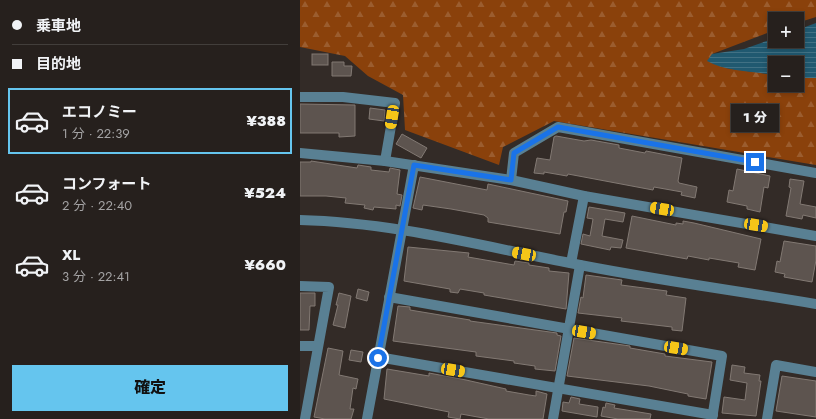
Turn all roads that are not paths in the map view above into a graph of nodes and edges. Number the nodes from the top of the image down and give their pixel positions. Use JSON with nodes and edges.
{"nodes":[{"id":1,"x":300,"y":97,"type":"edge"},
{"id":2,"x":300,"y":153,"type":"edge"},
{"id":3,"x":385,"y":161,"type":"junction"},
{"id":4,"x":414,"y":165,"type":"junction"},
{"id":5,"x":816,"y":173,"type":"edge"},
{"id":6,"x":511,"y":180,"type":"junction"},
{"id":7,"x":584,"y":196,"type":"junction"},
{"id":8,"x":300,"y":220,"type":"edge"},
{"id":9,"x":401,"y":230,"type":"junction"},
{"id":10,"x":816,"y":236,"type":"edge"},
{"id":11,"x":575,"y":264,"type":"junction"},
{"id":12,"x":300,"y":286,"type":"edge"},
{"id":13,"x":389,"y":297,"type":"junction"},
{"id":14,"x":816,"y":304,"type":"edge"},
{"id":15,"x":568,"y":329,"type":"junction"},
{"id":16,"x":300,"y":346,"type":"edge"},
{"id":17,"x":317,"y":346,"type":"junction"},
{"id":18,"x":378,"y":358,"type":"junction"},
{"id":19,"x":816,"y":372,"type":"edge"},
{"id":20,"x":558,"y":388,"type":"junction"},
{"id":21,"x":304,"y":405,"type":"edge"},
{"id":22,"x":712,"y":417,"type":"edge"},
{"id":23,"x":305,"y":419,"type":"edge"},
{"id":24,"x":369,"y":419,"type":"edge"},
{"id":25,"x":553,"y":419,"type":"edge"},
{"id":26,"x":767,"y":419,"type":"edge"}],
"edges":[{"from":1,"to":3,"type":"street"},
{"from":2,"to":3,"type":"street"},
{"from":3,"to":4,"type":"street"},
{"from":4,"to":6,"type":"street"},
{"from":4,"to":9,"type":"street"},
{"from":5,"to":6,"type":"street"},
{"from":6,"to":7,"type":"street"},
{"from":7,"to":10,"type":"street"},
{"from":7,"to":11,"type":"street"},
{"from":8,"to":9,"type":"street"},
{"from":9,"to":11,"type":"street"},
{"from":9,"to":13,"type":"street"},
{"from":11,"to":14,"type":"street"},
{"from":11,"to":15,"type":"street"},
{"from":12,"to":17,"type":"street"},
{"from":13,"to":15,"type":"street"},
{"from":13,"to":18,"type":"street"},
{"from":15,"to":20,"type":"street"},
{"from":15,"to":22,"type":"street"},
{"from":16,"to":17,"type":"street"},
{"from":17,"to":21,"type":"street"},
{"from":18,"to":20,"type":"street"},
{"from":18,"to":24,"type":"street"},
{"from":19,"to":26,"type":"street"},
{"from":20,"to":22,"type":"street"},
{"from":20,"to":25,"type":"street"},
{"from":21,"to":23,"type":"street"}]}
